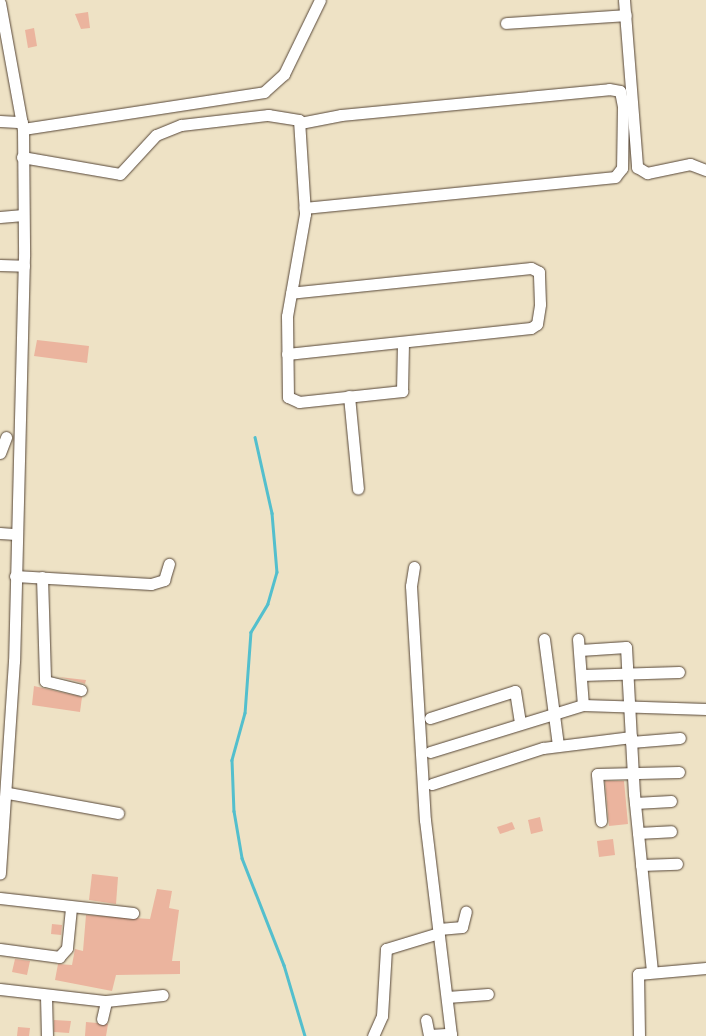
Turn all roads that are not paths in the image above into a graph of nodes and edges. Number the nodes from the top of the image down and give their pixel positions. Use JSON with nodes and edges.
{"nodes":[{"id":1,"x":320,"y":0,"type":"edge"},
{"id":2,"x":624,"y":0,"type":"edge"},
{"id":3,"x":0,"y":3,"type":"edge"},
{"id":4,"x":626,"y":15,"type":"junction"},
{"id":5,"x":506,"y":23,"type":"dead end"},
{"id":6,"x":0,"y":121,"type":"edge"},
{"id":7,"x":300,"y":123,"type":"junction"},
{"id":8,"x":22,"y":125,"type":"junction"},
{"id":9,"x":22,"y":157,"type":"junction"},
{"id":10,"x":706,"y":170,"type":"edge"},
{"id":11,"x":305,"y":208,"type":"junction"},
{"id":12,"x":23,"y":215,"type":"junction"},
{"id":13,"x":0,"y":217,"type":"edge"},
{"id":14,"x":0,"y":265,"type":"edge"},
{"id":15,"x":24,"y":266,"type":"junction"},
{"id":16,"x":291,"y":293,"type":"junction"},
{"id":17,"x":403,"y":342,"type":"junction"},
{"id":18,"x":287,"y":354,"type":"junction"},
{"id":19,"x":349,"y":396,"type":"junction"},
{"id":20,"x":3,"y":437,"type":"edge"},
{"id":21,"x":18,"y":437,"type":"junction"},
{"id":22,"x":0,"y":453,"type":"edge"},
{"id":23,"x":358,"y":489,"type":"dead end"},
{"id":24,"x":0,"y":533,"type":"edge"},
{"id":25,"x":16,"y":534,"type":"junction"},
{"id":26,"x":169,"y":564,"type":"dead end"},
{"id":27,"x":414,"y":567,"type":"dead end"},
{"id":28,"x":15,"y":576,"type":"junction"},
{"id":29,"x":42,"y":577,"type":"junction"},
{"id":30,"x":544,"y":639,"type":"dead end"},
{"id":31,"x":627,"y":672,"type":"junction"},
{"id":32,"x":679,"y":672,"type":"dead end"},
{"id":33,"x":582,"y":675,"type":"junction"},
{"id":34,"x":80,"y":690,"type":"dead end"},
{"id":35,"x":583,"y":705,"type":"junction"},
{"id":36,"x":629,"y":707,"type":"junction"},
{"id":37,"x":706,"y":709,"type":"edge"},
{"id":38,"x":553,"y":711,"type":"junction"},
{"id":39,"x":430,"y":718,"type":"dead end"},
{"id":40,"x":520,"y":722,"type":"junction"},
{"id":41,"x":680,"y":738,"type":"dead end"},
{"id":42,"x":631,"y":739,"type":"junction"},
{"id":43,"x":558,"y":745,"type":"junction"},
{"id":44,"x":430,"y":752,"type":"dead end"},
{"id":45,"x":679,"y":772,"type":"dead end"},
{"id":46,"x":633,"y":773,"type":"junction"},
{"id":47,"x":432,"y":784,"type":"dead end"},
{"id":48,"x":8,"y":793,"type":"junction"},
{"id":49,"x":671,"y":801,"type":"dead end"},
{"id":50,"x":635,"y":802,"type":"junction"},
{"id":51,"x":118,"y":813,"type":"dead end"},
{"id":52,"x":601,"y":821,"type":"dead end"},
{"id":53,"x":671,"y":831,"type":"dead end"},
{"id":54,"x":638,"y":833,"type":"junction"},
{"id":55,"x":677,"y":864,"type":"dead end"},
{"id":56,"x":641,"y":865,"type":"junction"},
{"id":57,"x":0,"y":874,"type":"edge"},
{"id":58,"x":0,"y":898,"type":"edge"},
{"id":59,"x":71,"y":908,"type":"junction"},
{"id":60,"x":466,"y":910,"type":"dead end"},
{"id":61,"x":133,"y":912,"type":"dead end"},
{"id":62,"x":439,"y":931,"type":"junction"},
{"id":63,"x":0,"y":949,"type":"edge"},
{"id":64,"x":706,"y":968,"type":"edge"},
{"id":65,"x":652,"y":970,"type":"junction"},
{"id":66,"x":0,"y":989,"type":"edge"},
{"id":67,"x":488,"y":994,"type":"dead end"},
{"id":68,"x":163,"y":995,"type":"dead end"},
{"id":69,"x":46,"y":996,"type":"junction"},
{"id":70,"x":448,"y":997,"type":"junction"},
{"id":71,"x":106,"y":1001,"type":"junction"},
{"id":72,"x":102,"y":1020,"type":"dead end"},
{"id":73,"x":426,"y":1020,"type":"dead end"},
{"id":74,"x":451,"y":1035,"type":"edge"},
{"id":75,"x":47,"y":1036,"type":"edge"},
{"id":76,"x":373,"y":1036,"type":"edge"},
{"id":77,"x":639,"y":1036,"type":"edge"}],
"edges":[{"from":1,"to":8,"type":"street"},
{"from":2,"to":4,"type":"street"},
{"from":3,"to":8,"type":"street"},
{"from":4,"to":5,"type":"street"},
{"from":4,"to":10,"type":"street"},
{"from":6,"to":8,"type":"street"},
{"from":7,"to":9,"type":"street"},
{"from":7,"to":11,"type":"street"},
{"from":7,"to":11,"type":"street"},
{"from":8,"to":9,"type":"street"},
{"from":9,"to":12,"type":"street"},
{"from":11,"to":16,"type":"street"},
{"from":12,"to":13,"type":"street"},
{"from":12,"to":15,"type":"street"},
{"from":14,"to":15,"type":"street"},
{"from":15,"to":21,"type":"street"},
{"from":16,"to":17,"type":"street"},
{"from":16,"to":18,"type":"street"},
{"from":17,"to":18,"type":"street"},
{"from":17,"to":19,"type":"street"},
{"from":18,"to":19,"type":"street"},
{"from":19,"to":23,"type":"street"},
{"from":20,"to":21,"type":"street"},
{"from":20,"to":22,"type":"street"},
{"from":21,"to":25,"type":"street"},
{"from":24,"to":25,"type":"street"},
{"from":25,"to":28,"type":"street"},
{"from":26,"to":29,"type":"street"},
{"from":27,"to":62,"type":"street"},
{"from":28,"to":29,"type":"street"},
{"from":28,"to":48,"type":"street"},
{"from":29,"to":34,"type":"street"},
{"from":30,"to":38,"type":"street"},
{"from":31,"to":32,"type":"street"},
{"from":31,"to":33,"type":"street"},
{"from":31,"to":33,"type":"street"},
{"from":31,"to":36,"type":"street"},
{"from":33,"to":35,"type":"street"},
{"from":35,"to":36,"type":"street"},
{"from":35,"to":38,"type":"street"},
{"from":36,"to":37,"type":"street"},
{"from":36,"to":42,"type":"street"},
{"from":38,"to":40,"type":"street"},
{"from":38,"to":43,"type":"street"},
{"from":39,"to":40,"type":"street"},
{"from":40,"to":44,"type":"street"},
{"from":41,"to":42,"type":"street"},
{"from":42,"to":43,"type":"street"},
{"from":42,"to":46,"type":"street"},
{"from":43,"to":47,"type":"street"},
{"from":45,"to":46,"type":"street"},
{"from":46,"to":50,"type":"street"},
{"from":46,"to":52,"type":"street"},
{"from":48,"to":51,"type":"street"},
{"from":48,"to":57,"type":"street"},
{"from":49,"to":50,"type":"street"},
{"from":50,"to":54,"type":"street"},
{"from":53,"to":54,"type":"street"},
{"from":54,"to":56,"type":"street"},
{"from":55,"to":56,"type":"street"},
{"from":56,"to":65,"type":"street"},
{"from":58,"to":59,"type":"street"},
{"from":59,"to":61,"type":"street"},
{"from":59,"to":63,"type":"street"},
{"from":60,"to":62,"type":"street"},
{"from":62,"to":70,"type":"street"},
{"from":62,"to":76,"type":"street"},
{"from":64,"to":65,"type":"street"},
{"from":65,"to":77,"type":"street"},
{"from":66,"to":69,"type":"street"},
{"from":67,"to":70,"type":"street"},
{"from":68,"to":71,"type":"street"},
{"from":69,"to":71,"type":"street"},
{"from":69,"to":75,"type":"street"},
{"from":70,"to":74,"type":"street"},
{"from":71,"to":72,"type":"street"},
{"from":73,"to":74,"type":"street"}]}
